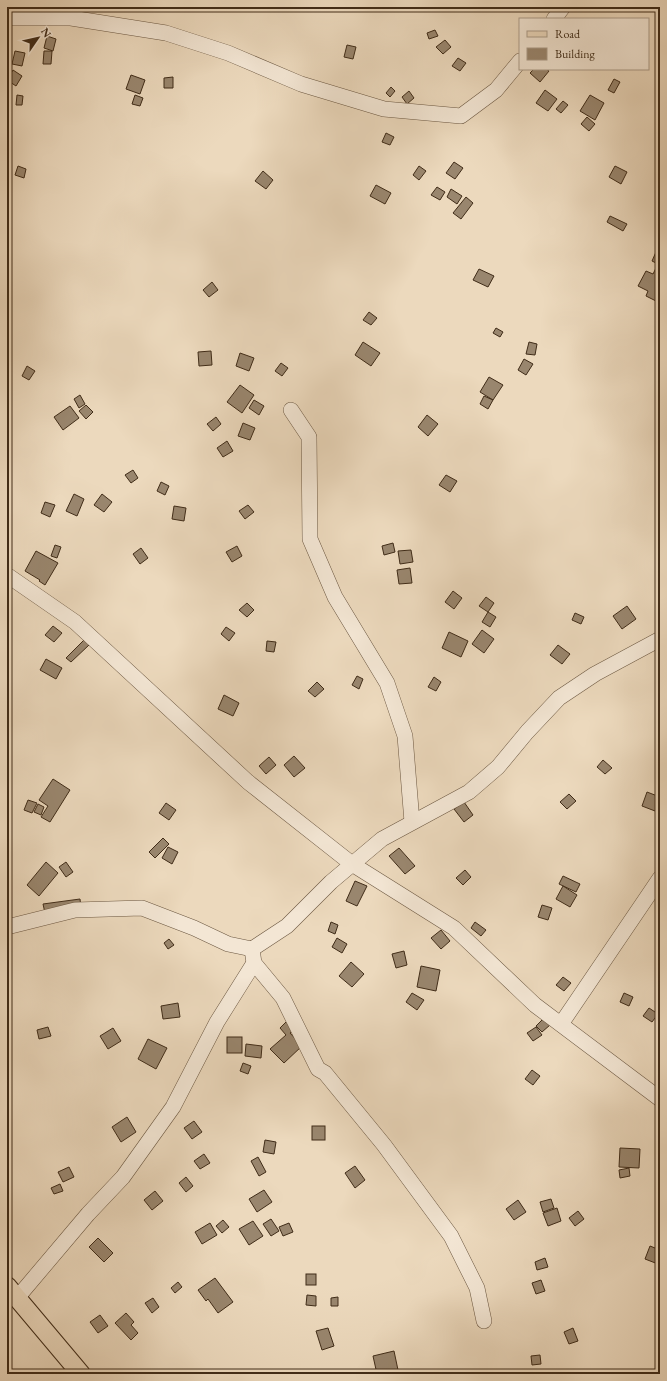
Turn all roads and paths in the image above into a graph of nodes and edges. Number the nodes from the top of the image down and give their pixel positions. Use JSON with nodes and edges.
{"nodes":[{"id":1,"x":563,"y":7,"type":"edge"},
{"id":2,"x":7,"y":18,"type":"edge"},
{"id":3,"x":555,"y":18,"type":"edge"},
{"id":4,"x":519,"y":62,"type":"edge"},
{"id":5,"x":291,"y":410,"type":"dead end"},
{"id":6,"x":7,"y":575,"type":"edge"},
{"id":7,"x":660,"y":639,"type":"edge"},
{"id":8,"x":412,"y":822,"type":"junction"},
{"id":9,"x":352,"y":864,"type":"junction"},
{"id":10,"x":660,"y":878,"type":"edge"},
{"id":11,"x":7,"y":927,"type":"edge"},
{"id":12,"x":253,"y":956,"type":"junction"},
{"id":13,"x":561,"y":1024,"type":"junction"},
{"id":14,"x":660,"y":1099,"type":"edge"},
{"id":15,"x":12,"y":1292,"type":"edge"},
{"id":16,"x":484,"y":1321,"type":"dead end"},
{"id":17,"x":81,"y":1374,"type":"edge"}],
"edges":[{"from":1,"to":3,"type":"street"},
{"from":2,"to":4,"type":"street"},
{"from":5,"to":8,"type":"street"},
{"from":6,"to":9,"type":"street"},
{"from":7,"to":8,"type":"street"},
{"from":8,"to":9,"type":"street"},
{"from":9,"to":12,"type":"street"},
{"from":9,"to":13,"type":"street"},
{"from":10,"to":13,"type":"street"},
{"from":11,"to":12,"type":"street"},
{"from":12,"to":15,"type":"street"},
{"from":12,"to":16,"type":"street"},
{"from":13,"to":14,"type":"street"},
{"from":15,"to":17,"type":"main road"}]}
